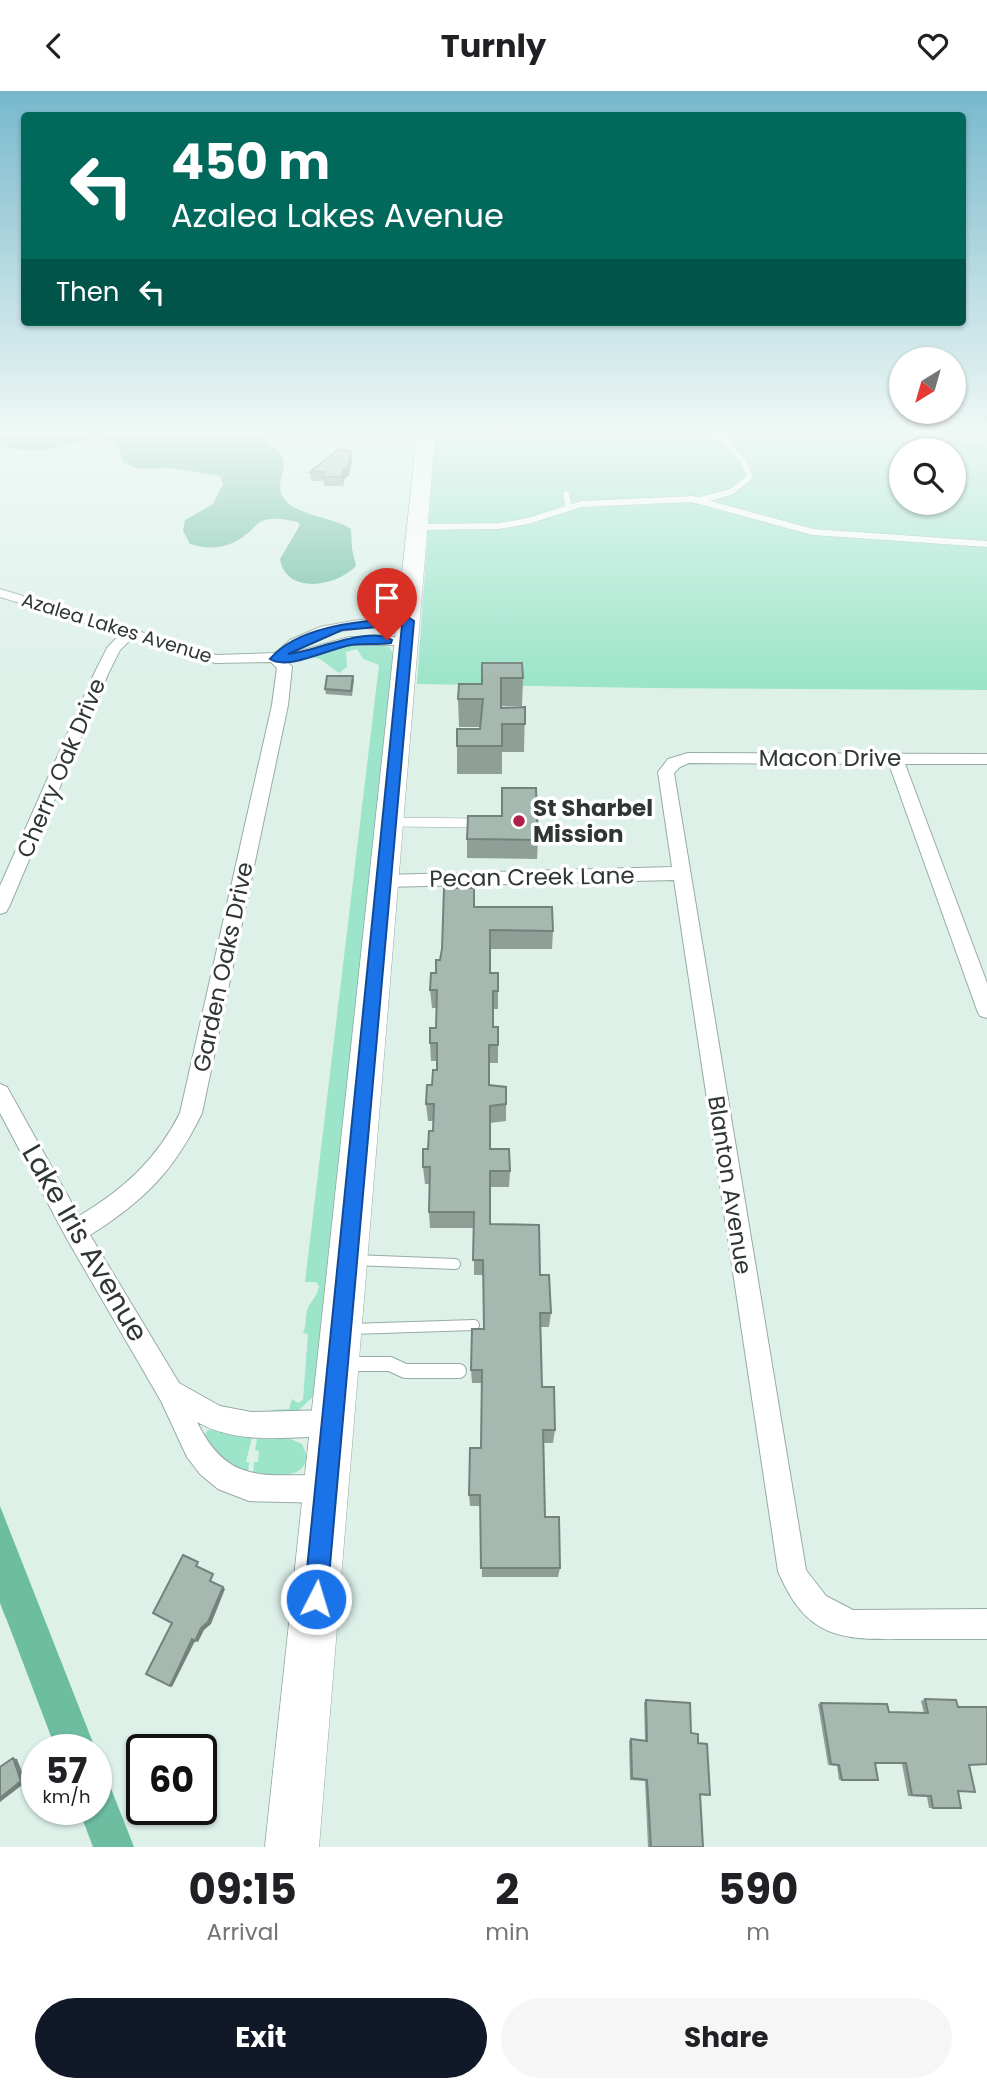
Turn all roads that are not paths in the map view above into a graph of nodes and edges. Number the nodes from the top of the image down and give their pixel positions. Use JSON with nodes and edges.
{"nodes":[{"id":1,"x":419,"y":517,"type":"edge"},
{"id":2,"x":541,"y":517,"type":"edge"},
{"id":3,"x":750,"y":517,"type":"edge"},
{"id":4,"x":418,"y":527,"type":"junction"},
{"id":5,"x":987,"y":544,"type":"edge"},
{"id":6,"x":0,"y":593,"type":"edge"},
{"id":7,"x":407,"y":631,"type":"junction"},
{"id":8,"x":129,"y":633,"type":"junction"},
{"id":9,"x":276,"y":659,"type":"junction"},
{"id":10,"x":895,"y":759,"type":"junction"},
{"id":11,"x":987,"y":759,"type":"edge"},
{"id":12,"x":674,"y":762,"type":"joint"},
{"id":13,"x":389,"y":822,"type":"junction"},
{"id":14,"x":495,"y":823,"type":"edge"},
{"id":15,"x":681,"y":873,"type":"junction"},
{"id":16,"x":384,"y":881,"type":"junction"},
{"id":17,"x":0,"y":907,"type":"edge"},
{"id":18,"x":987,"y":1010,"type":"edge"},
{"id":19,"x":0,"y":1093,"type":"edge"},
{"id":20,"x":75,"y":1231,"type":"junction"},
{"id":21,"x":346,"y":1259,"type":"junction"},
{"id":22,"x":455,"y":1264,"type":"dead end"},
{"id":23,"x":474,"y":1325,"type":"dead end"},
{"id":24,"x":340,"y":1329,"type":"junction"},
{"id":25,"x":336,"y":1365,"type":"junction"},
{"id":26,"x":459,"y":1371,"type":"dead end"},
{"id":27,"x":170,"y":1392,"type":"junction"},
{"id":28,"x":332,"y":1423,"type":"junction"},
{"id":29,"x":326,"y":1489,"type":"junction"},
{"id":30,"x":987,"y":1624,"type":"edge"},
{"id":31,"x":292,"y":1847,"type":"edge"}],
"edges":[{"from":1,"to":4,"type":"main road"},
{"from":2,"to":4,"type":"lane"},
{"from":3,"to":5,"type":"lane"},
{"from":4,"to":7,"type":"main road"},
{"from":6,"to":8,"type":"street","name":"Azalea Lakes Avenue"},
{"from":7,"to":9,"type":"street","name":"Azalea Lakes Avenue"},
{"from":7,"to":13,"type":"main road"},
{"from":8,"to":9,"type":"street","name":"Azalea Lakes Avenue"},
{"from":8,"to":17,"type":"street","name":"Cherry Oak Drive"},
{"from":9,"to":20,"type":"street","name":"Garden Oaks Drive"},
{"from":10,"to":11,"type":"street","name":"Macon Drive"},
{"from":10,"to":12,"type":"street","name":"Macon Drive"},
{"from":10,"to":18,"type":"street"},
{"from":12,"to":15,"type":"street","name":"Blanton Avenue"},
{"from":13,"to":14,"type":"lane"},
{"from":13,"to":16,"type":"main road"},
{"from":15,"to":16,"type":"street","name":"Pecan Creek Lane"},
{"from":15,"to":30,"type":"street","name":"Blanton Avenue"},
{"from":16,"to":21,"type":"main road"},
{"from":19,"to":20,"type":"street","name":"Lake Iris Avenue"},
{"from":20,"to":27,"type":"street","name":"Lake Iris Avenue"},
{"from":21,"to":22,"type":"lane"},
{"from":21,"to":24,"type":"main road"},
{"from":23,"to":24,"type":"lane"},
{"from":24,"to":25,"type":"main road"},
{"from":25,"to":26,"type":"lane"},
{"from":25,"to":28,"type":"main road"},
{"from":27,"to":28,"type":"street"},
{"from":27,"to":29,"type":"street","name":"Lake Iris Avenue"},
{"from":28,"to":29,"type":"main road"},
{"from":29,"to":31,"type":"main road"}]}
